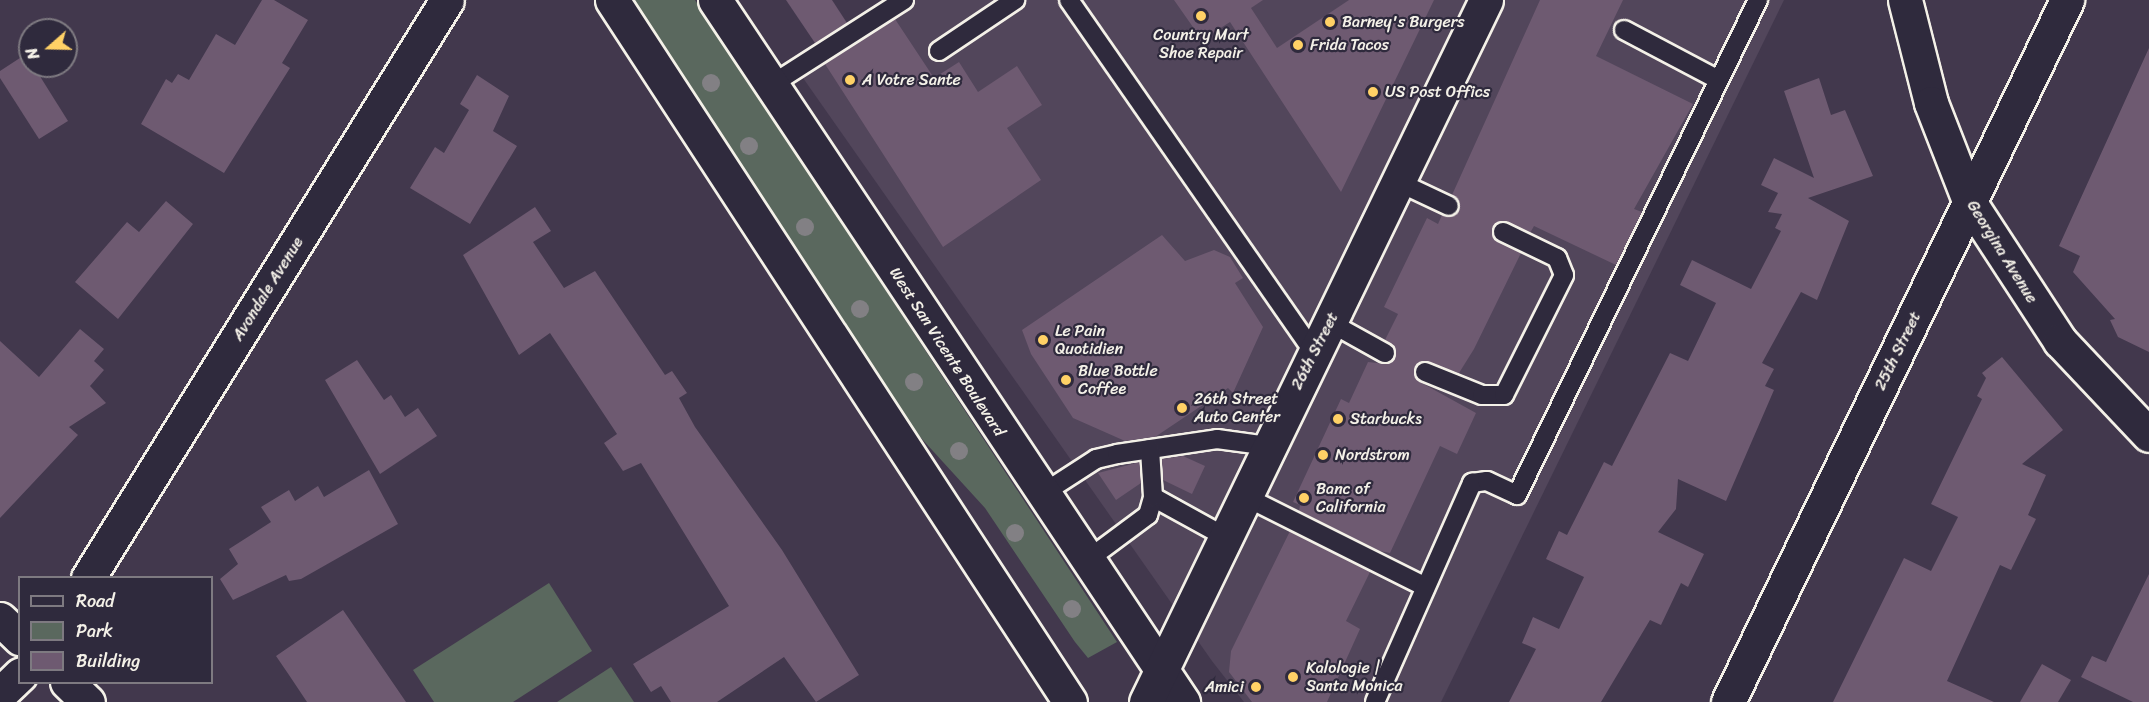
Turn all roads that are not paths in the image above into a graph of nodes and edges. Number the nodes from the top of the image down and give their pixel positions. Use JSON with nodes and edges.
{"nodes":[{"id":1,"x":447,"y":0,"type":"edge"},
{"id":2,"x":612,"y":0,"type":"edge"},
{"id":3,"x":715,"y":0,"type":"edge"},
{"id":4,"x":904,"y":0,"type":"edge"},
{"id":5,"x":1015,"y":0,"type":"edge"},
{"id":6,"x":1069,"y":0,"type":"edge"},
{"id":7,"x":1486,"y":0,"type":"edge"},
{"id":8,"x":1758,"y":0,"type":"edge"},
{"id":9,"x":1905,"y":0,"type":"edge"},
{"id":10,"x":2067,"y":0,"type":"edge"},
{"id":11,"x":1624,"y":30,"type":"dead end"},
{"id":12,"x":939,"y":51,"type":"dead end"},
{"id":13,"x":1719,"y":80,"type":"junction"},
{"id":14,"x":771,"y":85,"type":"junction"},
{"id":15,"x":1398,"y":182,"type":"junction"},
{"id":16,"x":1970,"y":203,"type":"junction"},
{"id":17,"x":1449,"y":206,"type":"dead end"},
{"id":18,"x":1503,"y":232,"type":"dead end"},
{"id":19,"x":1329,"y":322,"type":"junction"},
{"id":20,"x":1385,"y":352,"type":"dead end"},
{"id":21,"x":1314,"y":354,"type":"junction"},
{"id":22,"x":1425,"y":372,"type":"dead end"},
{"id":23,"x":2149,"y":435,"type":"edge"},
{"id":24,"x":1268,"y":446,"type":"junction"},
{"id":25,"x":1150,"y":449,"type":"junction"},
{"id":26,"x":1042,"y":494,"type":"junction"},
{"id":27,"x":1153,"y":496,"type":"junction"},
{"id":28,"x":1244,"y":496,"type":"junction"},
{"id":29,"x":1224,"y":536,"type":"junction"},
{"id":30,"x":1086,"y":561,"type":"junction"},
{"id":31,"x":89,"y":576,"type":"edge"},
{"id":32,"x":1426,"y":587,"type":"junction"},
{"id":33,"x":0,"y":619,"type":"edge"},
{"id":34,"x":18,"y":636,"type":"edge"},
{"id":35,"x":1161,"y":670,"type":"junction"},
{"id":36,"x":18,"y":677,"type":"edge"},
{"id":37,"x":69,"y":684,"type":"edge"},
{"id":38,"x":0,"y":694,"type":"edge"},
{"id":39,"x":88,"y":702,"type":"edge"},
{"id":40,"x":1070,"y":702,"type":"edge"},
{"id":41,"x":1146,"y":702,"type":"edge"},
{"id":42,"x":1183,"y":702,"type":"edge"},
{"id":43,"x":1375,"y":702,"type":"edge"},
{"id":44,"x":1728,"y":702,"type":"edge"}],
"edges":[{"from":1,"to":31,"type":"street","name":"Avondale Avenue"},
{"from":2,"to":40,"type":"street"},
{"from":3,"to":14,"type":"street","name":"West San Vicente Boulevard"},
{"from":4,"to":14,"type":"lane"},
{"from":5,"to":12,"type":"lane"},
{"from":6,"to":21,"type":"lane"},
{"from":7,"to":15,"type":"street","name":"26th Street"},
{"from":8,"to":13,"type":"lane"},
{"from":9,"to":16,"type":"street","name":"Georgina Avenue"},
{"from":10,"to":16,"type":"street","name":"25th Street"},
{"from":11,"to":13,"type":"lane"},
{"from":13,"to":32,"type":"lane"},
{"from":14,"to":26,"type":"street","name":"West San Vicente Boulevard"},
{"from":15,"to":17,"type":"lane"},
{"from":15,"to":19,"type":"street","name":"26th Street"},
{"from":16,"to":23,"type":"street","name":"Georgina Avenue"},
{"from":16,"to":44,"type":"street","name":"25th Street"},
{"from":18,"to":22,"type":"lane"},
{"from":19,"to":20,"type":"lane"},
{"from":19,"to":21,"type":"street","name":"26th Street"},
{"from":21,"to":24,"type":"street","name":"26th Street"},
{"from":24,"to":25,"type":"lane"},
{"from":24,"to":28,"type":"street","name":"26th Street"},
{"from":25,"to":26,"type":"lane"},
{"from":25,"to":27,"type":"lane"},
{"from":26,"to":30,"type":"street","name":"West San Vicente Boulevard"},
{"from":27,"to":29,"type":"lane"},
{"from":27,"to":30,"type":"lane"},
{"from":28,"to":29,"type":"street","name":"26th Street"},
{"from":28,"to":32,"type":"lane"},
{"from":29,"to":35,"type":"street","name":"26th Street"},
{"from":30,"to":35,"type":"street","name":"West San Vicente Boulevard"},
{"from":32,"to":43,"type":"lane"},
{"from":33,"to":34,"type":"street"},
{"from":35,"to":41,"type":"street","name":"26th Street"},
{"from":35,"to":42,"type":"street","name":"West San Vicente Boulevard"},
{"from":36,"to":38,"type":"street"},
{"from":37,"to":39,"type":"street"}]}
